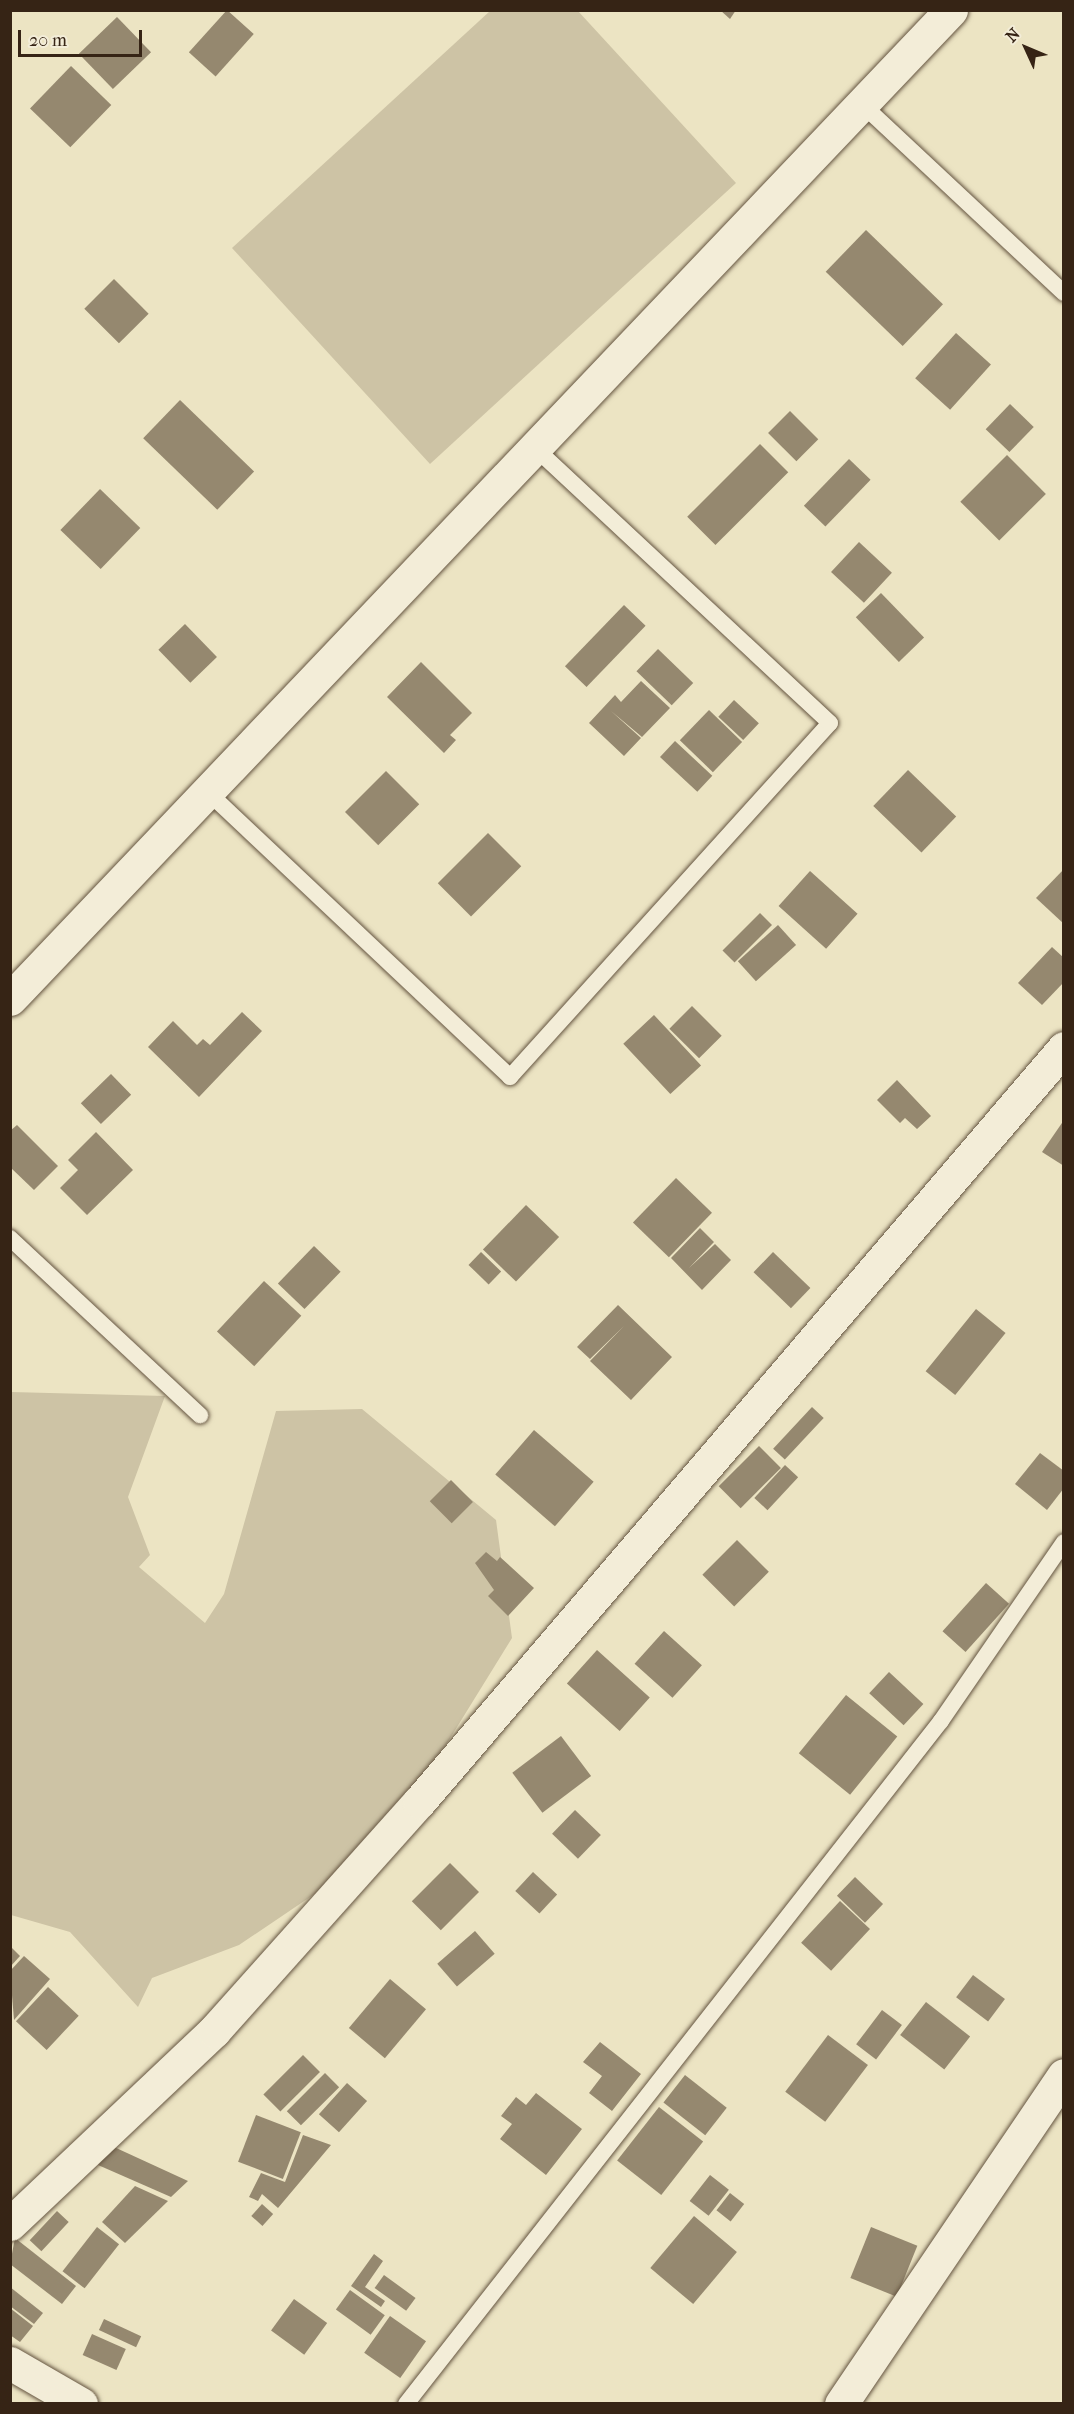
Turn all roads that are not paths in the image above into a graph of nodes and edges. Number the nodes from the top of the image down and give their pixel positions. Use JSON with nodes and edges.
{"nodes":[{"id":1,"x":951,"y":10,"type":"edge"},
{"id":2,"x":863,"y":105,"type":"junction"},
{"id":3,"x":1064,"y":293,"type":"edge"},
{"id":4,"x":538,"y":451,"type":"junction"},
{"id":5,"x":210,"y":795,"type":"junction"},
{"id":6,"x":10,"y":999,"type":"edge"},
{"id":7,"x":1064,"y":1048,"type":"edge"},
{"id":8,"x":10,"y":1238,"type":"edge"},
{"id":9,"x":200,"y":1415,"type":"dead end"},
{"id":10,"x":1064,"y":1542,"type":"edge"},
{"id":11,"x":1064,"y":2075,"type":"edge"},
{"id":12,"x":10,"y":2224,"type":"edge"},
{"id":13,"x":10,"y":2364,"type":"edge"},
{"id":14,"x":80,"y":2403,"type":"edge"},
{"id":15,"x":406,"y":2403,"type":"edge"},
{"id":16,"x":841,"y":2403,"type":"edge"}],
"edges":[{"from":1,"to":2,"type":"street"},
{"from":2,"to":3,"type":"lane"},
{"from":2,"to":4,"type":"street"},
{"from":4,"to":5,"type":"street"},
{"from":4,"to":5,"type":"lane"},
{"from":5,"to":6,"type":"street"},
{"from":7,"to":12,"type":"street"},
{"from":8,"to":9,"type":"lane"},
{"from":10,"to":15,"type":"lane"},
{"from":11,"to":16,"type":"street"},
{"from":13,"to":14,"type":"street"}]}
